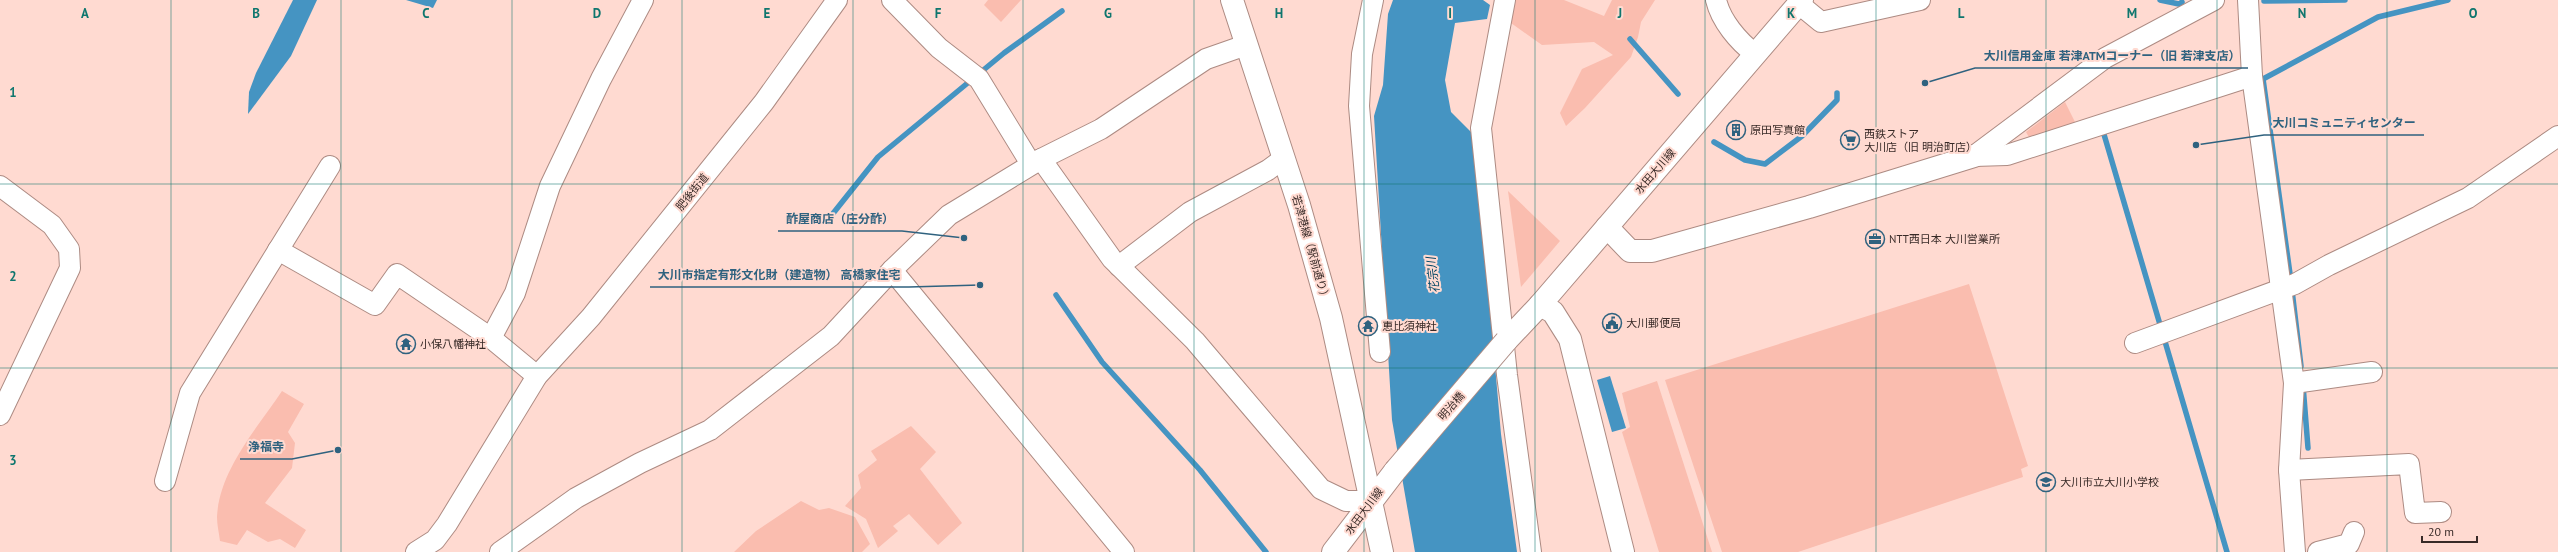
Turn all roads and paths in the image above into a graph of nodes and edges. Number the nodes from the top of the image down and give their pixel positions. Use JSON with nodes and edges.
{"nodes":[{"id":1,"x":643,"y":0,"type":"edge"},
{"id":2,"x":838,"y":0,"type":"edge"},
{"id":3,"x":892,"y":0,"type":"edge"},
{"id":4,"x":1232,"y":0,"type":"edge"},
{"id":5,"x":1373,"y":0,"type":"edge"},
{"id":6,"x":1505,"y":0,"type":"edge"},
{"id":7,"x":1716,"y":0,"type":"edge"},
{"id":8,"x":1920,"y":0,"type":"edge"},
{"id":9,"x":2214,"y":0,"type":"edge"},
{"id":10,"x":2248,"y":0,"type":"edge"},
{"id":11,"x":1800,"y":2,"type":"edge"},
{"id":12,"x":1246,"y":45,"type":"junction"},
{"id":13,"x":1755,"y":54,"type":"junction"},
{"id":14,"x":2252,"y":76,"type":"junction"},
{"id":15,"x":2558,"y":136,"type":"edge"},
{"id":16,"x":1974,"y":156,"type":"junction"},
{"id":17,"x":1283,"y":159,"type":"junction"},
{"id":18,"x":1036,"y":162,"type":"junction"},
{"id":19,"x":330,"y":166,"type":"dead end"},
{"id":20,"x":0,"y":186,"type":"edge"},
{"id":21,"x":1607,"y":227,"type":"junction"},
{"id":22,"x":278,"y":250,"type":"junction"},
{"id":23,"x":1119,"y":266,"type":"junction"},
{"id":24,"x":892,"y":270,"type":"junction"},
{"id":25,"x":2289,"y":286,"type":"junction"},
{"id":26,"x":1540,"y":305,"type":"junction"},
{"id":27,"x":491,"y":338,"type":"junction"},
{"id":28,"x":1506,"y":341,"type":"joint"},
{"id":29,"x":2136,"y":343,"type":"dead end"},
{"id":30,"x":1380,"y":352,"type":"dead end"},
{"id":31,"x":2372,"y":372,"type":"dead end"},
{"id":32,"x":537,"y":376,"type":"junction"},
{"id":33,"x":2302,"y":383,"type":"junction"},
{"id":34,"x":0,"y":415,"type":"edge"},
{"id":35,"x":2288,"y":470,"type":"junction"},
{"id":36,"x":1395,"y":471,"type":"joint"},
{"id":37,"x":165,"y":481,"type":"dead end"},
{"id":38,"x":1372,"y":501,"type":"junction"},
{"id":39,"x":2441,"y":512,"type":"dead end"},
{"id":40,"x":2354,"y":532,"type":"dead end"},
{"id":41,"x":440,"y":546,"type":"edge"},
{"id":42,"x":416,"y":552,"type":"edge"},
{"id":43,"x":500,"y":552,"type":"edge"},
{"id":44,"x":1124,"y":552,"type":"edge"},
{"id":45,"x":1333,"y":552,"type":"edge"},
{"id":46,"x":1382,"y":552,"type":"edge"},
{"id":47,"x":1532,"y":552,"type":"edge"},
{"id":48,"x":1623,"y":552,"type":"edge"},
{"id":49,"x":2295,"y":552,"type":"edge"},
{"id":50,"x":2318,"y":552,"type":"edge"}],
"edges":[{"from":1,"to":27,"type":"street"},
{"from":2,"to":32,"type":"street","name":"肥後街道"},
{"from":3,"to":18,"type":"street"},
{"from":4,"to":12,"type":"main road","name":"若津港線（駅前通り）"},
{"from":5,"to":30,"type":"street"},
{"from":6,"to":47,"type":"street"},
{"from":7,"to":13,"type":"street"},
{"from":8,"to":11,"type":"street"},
{"from":9,"to":16,"type":"street"},
{"from":10,"to":14,"type":"street"},
{"from":11,"to":13,"type":"main road","name":"水田大川線"},
{"from":12,"to":17,"type":"main road","name":"若津港線（駅前通り）"},
{"from":12,"to":18,"type":"street"},
{"from":13,"to":21,"type":"main road","name":"水田大川線"},
{"from":14,"to":16,"type":"street"},
{"from":14,"to":25,"type":"street"},
{"from":15,"to":25,"type":"street"},
{"from":16,"to":21,"type":"main road"},
{"from":17,"to":23,"type":"street"},
{"from":17,"to":38,"type":"main road","name":"若津港線（駅前通り）"},
{"from":18,"to":23,"type":"street"},
{"from":18,"to":24,"type":"street"},
{"from":19,"to":22,"type":"street"},
{"from":20,"to":34,"type":"street"},
{"from":21,"to":26,"type":"main road","name":"水田大川線"},
{"from":22,"to":27,"type":"street"},
{"from":22,"to":37,"type":"street"},
{"from":23,"to":38,"type":"street"},
{"from":24,"to":43,"type":"street"},
{"from":24,"to":44,"type":"street"},
{"from":25,"to":29,"type":"street"},
{"from":25,"to":33,"type":"street"},
{"from":26,"to":28,"type":"main road","name":"水田大川線"},
{"from":26,"to":48,"type":"main road"},
{"from":27,"to":32,"type":"street"},
{"from":28,"to":36,"type":"main road","name":"明治橋","bridge":true},
{"from":31,"to":33,"type":"street"},
{"from":32,"to":41,"type":"street","name":"肥後街道"},
{"from":33,"to":35,"type":"street"},
{"from":35,"to":39,"type":"street"},
{"from":35,"to":49,"type":"street"},
{"from":36,"to":38,"type":"main road","name":"水田大川線"},
{"from":38,"to":45,"type":"main road","name":"水田大川線"},
{"from":38,"to":46,"type":"main road","name":"若津港線（駅前通り）"},
{"from":40,"to":50,"type":"street"},
{"from":41,"to":42,"type":"street"}]}
